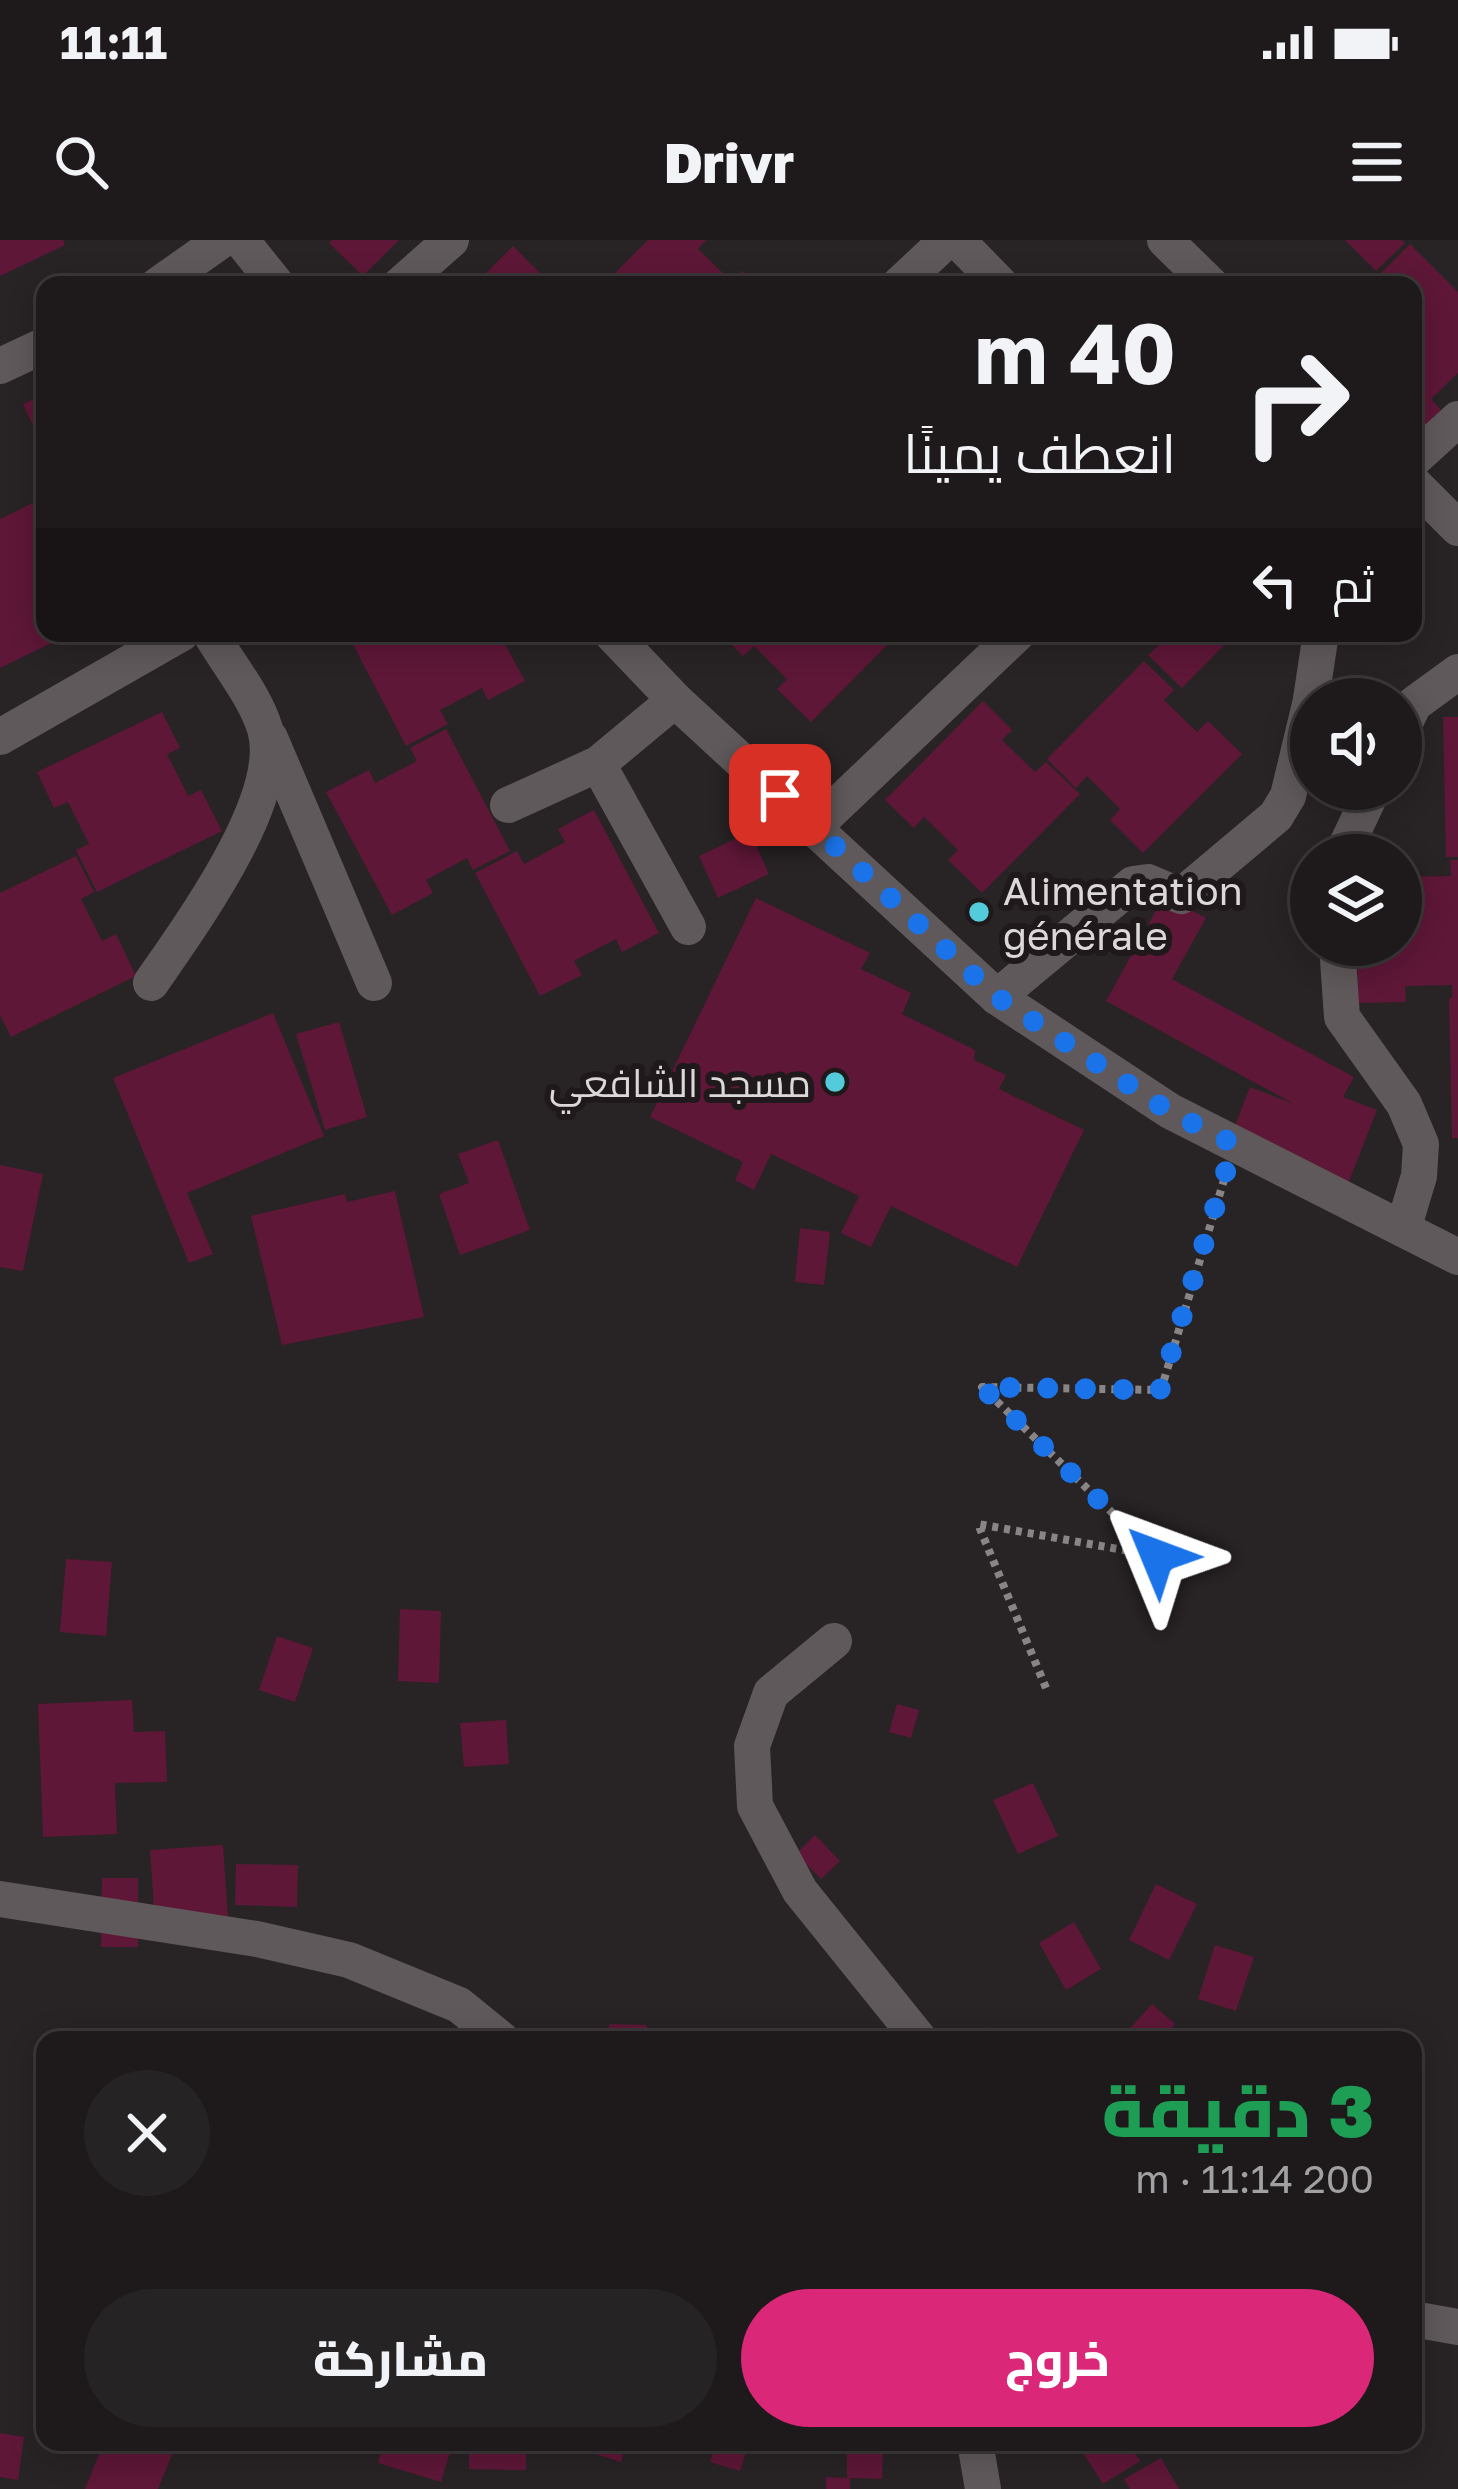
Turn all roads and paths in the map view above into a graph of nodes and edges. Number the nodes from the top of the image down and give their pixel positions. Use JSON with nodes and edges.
{"nodes":[{"id":1,"x":222,"y":240,"type":"edge"},
{"id":2,"x":241,"y":240,"type":"edge"},
{"id":3,"x":451,"y":240,"type":"edge"},
{"id":4,"x":947,"y":240,"type":"edge"},
{"id":5,"x":957,"y":240,"type":"edge"},
{"id":6,"x":1166,"y":240,"type":"edge"},
{"id":7,"x":171,"y":276,"type":"edge"},
{"id":8,"x":271,"y":276,"type":"edge"},
{"id":9,"x":410,"y":276,"type":"edge"},
{"id":10,"x":909,"y":276,"type":"edge"},
{"id":11,"x":991,"y":276,"type":"edge"},
{"id":12,"x":1202,"y":276,"type":"edge"},
{"id":13,"x":36,"y":349,"type":"edge"},
{"id":14,"x":0,"y":366,"type":"edge"},
{"id":15,"x":1458,"y":419,"type":"edge"},
{"id":16,"x":1422,"y":452,"type":"edge"},
{"id":17,"x":1422,"y":492,"type":"edge"},
{"id":18,"x":1458,"y":528,"type":"edge"},
{"id":19,"x":166,"y":642,"type":"edge"},
{"id":20,"x":215,"y":642,"type":"edge"},
{"id":21,"x":620,"y":642,"type":"edge"},
{"id":22,"x":1009,"y":642,"type":"edge"},
{"id":23,"x":1320,"y":642,"type":"edge"},
{"id":24,"x":1458,"y":671,"type":"edge"},
{"id":25,"x":1314,"y":678,"type":"edge"},
{"id":26,"x":1422,"y":698,"type":"edge"},
{"id":27,"x":675,"y":700,"type":"junction"},
{"id":28,"x":264,"y":724,"type":"junction"},
{"id":29,"x":0,"y":737,"type":"edge"},
{"id":30,"x":598,"y":764,"type":"junction"},
{"id":31,"x":1290,"y":788,"type":"edge"},
{"id":32,"x":508,"y":805,"type":"dead end"},
{"id":33,"x":814,"y":827,"type":"junction"},
{"id":34,"x":688,"y":927,"type":"dead end"},
{"id":35,"x":1338,"y":966,"type":"edge"},
{"id":36,"x":151,"y":982,"type":"dead end"},
{"id":37,"x":374,"y":983,"type":"dead end"},
{"id":38,"x":997,"y":997,"type":"junction"},
{"id":39,"x":1234,"y":1144,"type":"junction"},
{"id":40,"x":1403,"y":1229,"type":"junction"},
{"id":41,"x":1458,"y":1257,"type":"edge"},
{"id":42,"x":834,"y":1641,"type":"dead end"},
{"id":43,"x":1046,"y":1688,"type":"dead end"},
{"id":44,"x":0,"y":1899,"type":"edge"},
{"id":45,"x":491,"y":2031,"type":"edge"},
{"id":46,"x":913,"y":2031,"type":"edge"},
{"id":47,"x":1422,"y":2321,"type":"edge"},
{"id":48,"x":1458,"y":2327,"type":"edge"},
{"id":49,"x":977,"y":2451,"type":"edge"},
{"id":50,"x":983,"y":2489,"type":"edge"}],
"edges":[{"from":1,"to":7,"type":"street"},
{"from":2,"to":8,"type":"street"},
{"from":3,"to":9,"type":"street"},
{"from":4,"to":10,"type":"street"},
{"from":5,"to":11,"type":"street"},
{"from":6,"to":12,"type":"street"},
{"from":13,"to":14,"type":"street"},
{"from":15,"to":16,"type":"street"},
{"from":17,"to":18,"type":"street"},
{"from":19,"to":29,"type":"street"},
{"from":20,"to":28,"type":"street"},
{"from":21,"to":27,"type":"street"},
{"from":22,"to":33,"type":"street"},
{"from":23,"to":25,"type":"street"},
{"from":24,"to":26,"type":"street"},
{"from":27,"to":30,"type":"street"},
{"from":27,"to":33,"type":"street"},
{"from":28,"to":36,"type":"street"},
{"from":28,"to":37,"type":"street"},
{"from":30,"to":32,"type":"street"},
{"from":30,"to":34,"type":"street"},
{"from":31,"to":38,"type":"street"},
{"from":33,"to":38,"type":"street"},
{"from":35,"to":40,"type":"street"},
{"from":38,"to":39,"type":"street"},
{"from":39,"to":40,"type":"street"},
{"from":39,"to":43,"type":"path"},
{"from":40,"to":41,"type":"street"},
{"from":42,"to":46,"type":"street"},
{"from":44,"to":45,"type":"street"},
{"from":47,"to":48,"type":"street"},
{"from":49,"to":50,"type":"street"}]}
